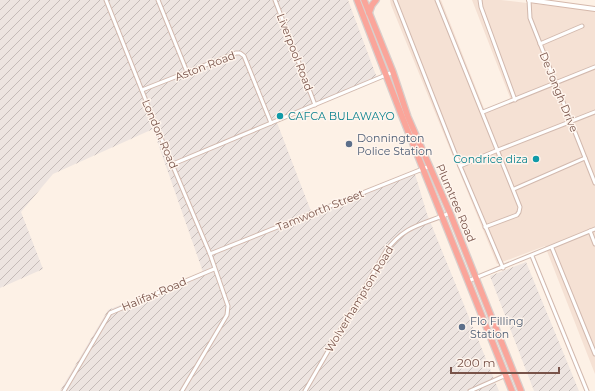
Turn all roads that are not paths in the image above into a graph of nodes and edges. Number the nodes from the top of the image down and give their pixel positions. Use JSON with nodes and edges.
{"nodes":[{"id":1,"x":106,"y":0,"type":"edge"},
{"id":2,"x":158,"y":0,"type":"edge"},
{"id":3,"x":275,"y":0,"type":"edge"},
{"id":4,"x":357,"y":0,"type":"edge"},
{"id":5,"x":363,"y":0,"type":"edge"},
{"id":6,"x":376,"y":0,"type":"edge"},
{"id":7,"x":395,"y":0,"type":"edge"},
{"id":8,"x":438,"y":0,"type":"edge"},
{"id":9,"x":480,"y":0,"type":"edge"},
{"id":10,"x":529,"y":0,"type":"edge"},
{"id":11,"x":595,"y":9,"type":"edge"},
{"id":12,"x":369,"y":13,"type":"junction"},
{"id":13,"x":361,"y":14,"type":"junction"},
{"id":14,"x":582,"y":26,"type":"dead end"},
{"id":15,"x":540,"y":44,"type":"junction"},
{"id":16,"x":595,"y":67,"type":"edge"},
{"id":17,"x":187,"y":72,"type":"junction"},
{"id":18,"x":393,"y":72,"type":"junction"},
{"id":19,"x":386,"y":75,"type":"junction"},
{"id":20,"x":556,"y":84,"type":"junction"},
{"id":21,"x":142,"y":90,"type":"junction"},
{"id":22,"x":515,"y":100,"type":"junction"},
{"id":23,"x":315,"y":105,"type":"junction"},
{"id":24,"x":483,"y":112,"type":"junction"},
{"id":25,"x":595,"y":112,"type":"edge"},
{"id":26,"x":571,"y":122,"type":"junction"},
{"id":27,"x":271,"y":123,"type":"junction"},
{"id":28,"x":498,"y":150,"type":"junction"},
{"id":29,"x":585,"y":158,"type":"junction"},
{"id":30,"x":173,"y":164,"type":"junction"},
{"id":31,"x":430,"y":166,"type":"junction"},
{"id":32,"x":460,"y":166,"type":"junction"},
{"id":33,"x":422,"y":169,"type":"junction"},
{"id":34,"x":595,"y":183,"type":"edge"},
{"id":35,"x":514,"y":189,"type":"junction"},
{"id":36,"x":450,"y":213,"type":"junction"},
{"id":37,"x":442,"y":216,"type":"junction"},
{"id":38,"x":485,"y":227,"type":"junction"},
{"id":39,"x":595,"y":229,"type":"edge"},
{"id":40,"x":590,"y":231,"type":"junction"},
{"id":41,"x":595,"y":244,"type":"edge"},
{"id":42,"x":552,"y":248,"type":"junction"},
{"id":43,"x":210,"y":254,"type":"junction"},
{"id":44,"x":532,"y":256,"type":"junction"},
{"id":45,"x":503,"y":268,"type":"junction"},
{"id":46,"x":214,"y":269,"type":"junction"},
{"id":47,"x":476,"y":278,"type":"junction"},
{"id":48,"x":468,"y":281,"type":"junction"},
{"id":49,"x":595,"y":354,"type":"edge"},
{"id":50,"x":513,"y":372,"type":"junction"},
{"id":51,"x":505,"y":375,"type":"junction"},
{"id":52,"x":64,"y":391,"type":"edge"},
{"id":53,"x":182,"y":391,"type":"edge"},
{"id":54,"x":305,"y":391,"type":"edge"},
{"id":55,"x":470,"y":391,"type":"edge"},
{"id":56,"x":512,"y":391,"type":"edge"},
{"id":57,"x":521,"y":391,"type":"edge"},
{"id":58,"x":587,"y":391,"type":"edge"}],
"edges":[{"from":1,"to":21,"type":"street","name":"London Road"},
{"from":2,"to":17,"type":"street"},
{"from":3,"to":23,"type":"street","name":"Liverpool Road"},
{"from":4,"to":13,"type":"highway","name":"Plumtree Road"},
{"from":5,"to":12,"type":"highway","name":"Plumtree Road"},
{"from":5,"to":13,"type":"highway"},
{"from":6,"to":12,"type":"highway"},
{"from":7,"to":32,"type":"street"},
{"from":8,"to":24,"type":"street"},
{"from":9,"to":22,"type":"street"},
{"from":10,"to":11,"type":"street"},
{"from":10,"to":15,"type":"street","name":"De Jongh Drive"},
{"from":12,"to":18,"type":"highway","name":"Plumtree Road"},
{"from":13,"to":19,"type":"highway","name":"Plumtree Road"},
{"from":14,"to":15,"type":"street"},
{"from":15,"to":20,"type":"street","name":"De Jongh Drive"},
{"from":16,"to":20,"type":"street"},
{"from":17,"to":21,"type":"street","name":"Aston Road"},
{"from":17,"to":27,"type":"street","name":"Aston Road"},
{"from":18,"to":19,"type":"street"},
{"from":18,"to":31,"type":"highway","name":"Plumtree Road"},
{"from":19,"to":23,"type":"street"},
{"from":19,"to":33,"type":"highway","name":"Plumtree Road"},
{"from":20,"to":22,"type":"street"},
{"from":20,"to":26,"type":"street","name":"De Jongh Drive"},
{"from":21,"to":30,"type":"street","name":"London Road"},
{"from":22,"to":24,"type":"street"},
{"from":23,"to":27,"type":"street"},
{"from":24,"to":28,"type":"street"},
{"from":25,"to":26,"type":"street"},
{"from":26,"to":28,"type":"street"},
{"from":26,"to":29,"type":"street","name":"De Jongh Drive"},
{"from":27,"to":30,"type":"street"},
{"from":28,"to":32,"type":"street"},
{"from":28,"to":35,"type":"street"},
{"from":29,"to":34,"type":"street","name":"De Jongh Drive"},
{"from":29,"to":35,"type":"street"},
{"from":30,"to":43,"type":"street","name":"London Road"},
{"from":31,"to":33,"type":"street","name":"Tamworth Street"},
{"from":31,"to":36,"type":"highway","name":"Plumtree Road"},
{"from":32,"to":38,"type":"street"},
{"from":33,"to":37,"type":"highway","name":"Plumtree Road"},
{"from":33,"to":43,"type":"street","name":"Tamworth Street"},
{"from":35,"to":38,"type":"street"},
{"from":36,"to":37,"type":"street","name":"Wolverhampton Road"},
{"from":36,"to":47,"type":"highway","name":"Plumtree Road"},
{"from":37,"to":48,"type":"highway","name":"Plumtree Road"},
{"from":37,"to":54,"type":"street","name":"Wolverhampton Road"},
{"from":38,"to":45,"type":"street"},
{"from":39,"to":40,"type":"street"},
{"from":40,"to":41,"type":"street"},
{"from":40,"to":42,"type":"street"},
{"from":42,"to":44,"type":"street"},
{"from":42,"to":49,"type":"street"},
{"from":43,"to":46,"type":"street","name":"London Road"},
{"from":44,"to":45,"type":"street"},
{"from":44,"to":58,"type":"street"},
{"from":45,"to":47,"type":"street"},
{"from":46,"to":52,"type":"street","name":"Halifax Road"},
{"from":46,"to":53,"type":"street","name":"London Road"},
{"from":47,"to":48,"type":"street"},
{"from":47,"to":50,"type":"highway","name":"Plumtree Road"},
{"from":48,"to":51,"type":"highway","name":"Plumtree Road"},
{"from":50,"to":51,"type":"street"},
{"from":50,"to":57,"type":"highway","name":"Plumtree Road"},
{"from":51,"to":55,"type":"street"},
{"from":51,"to":56,"type":"highway","name":"Plumtree Road"}]}
